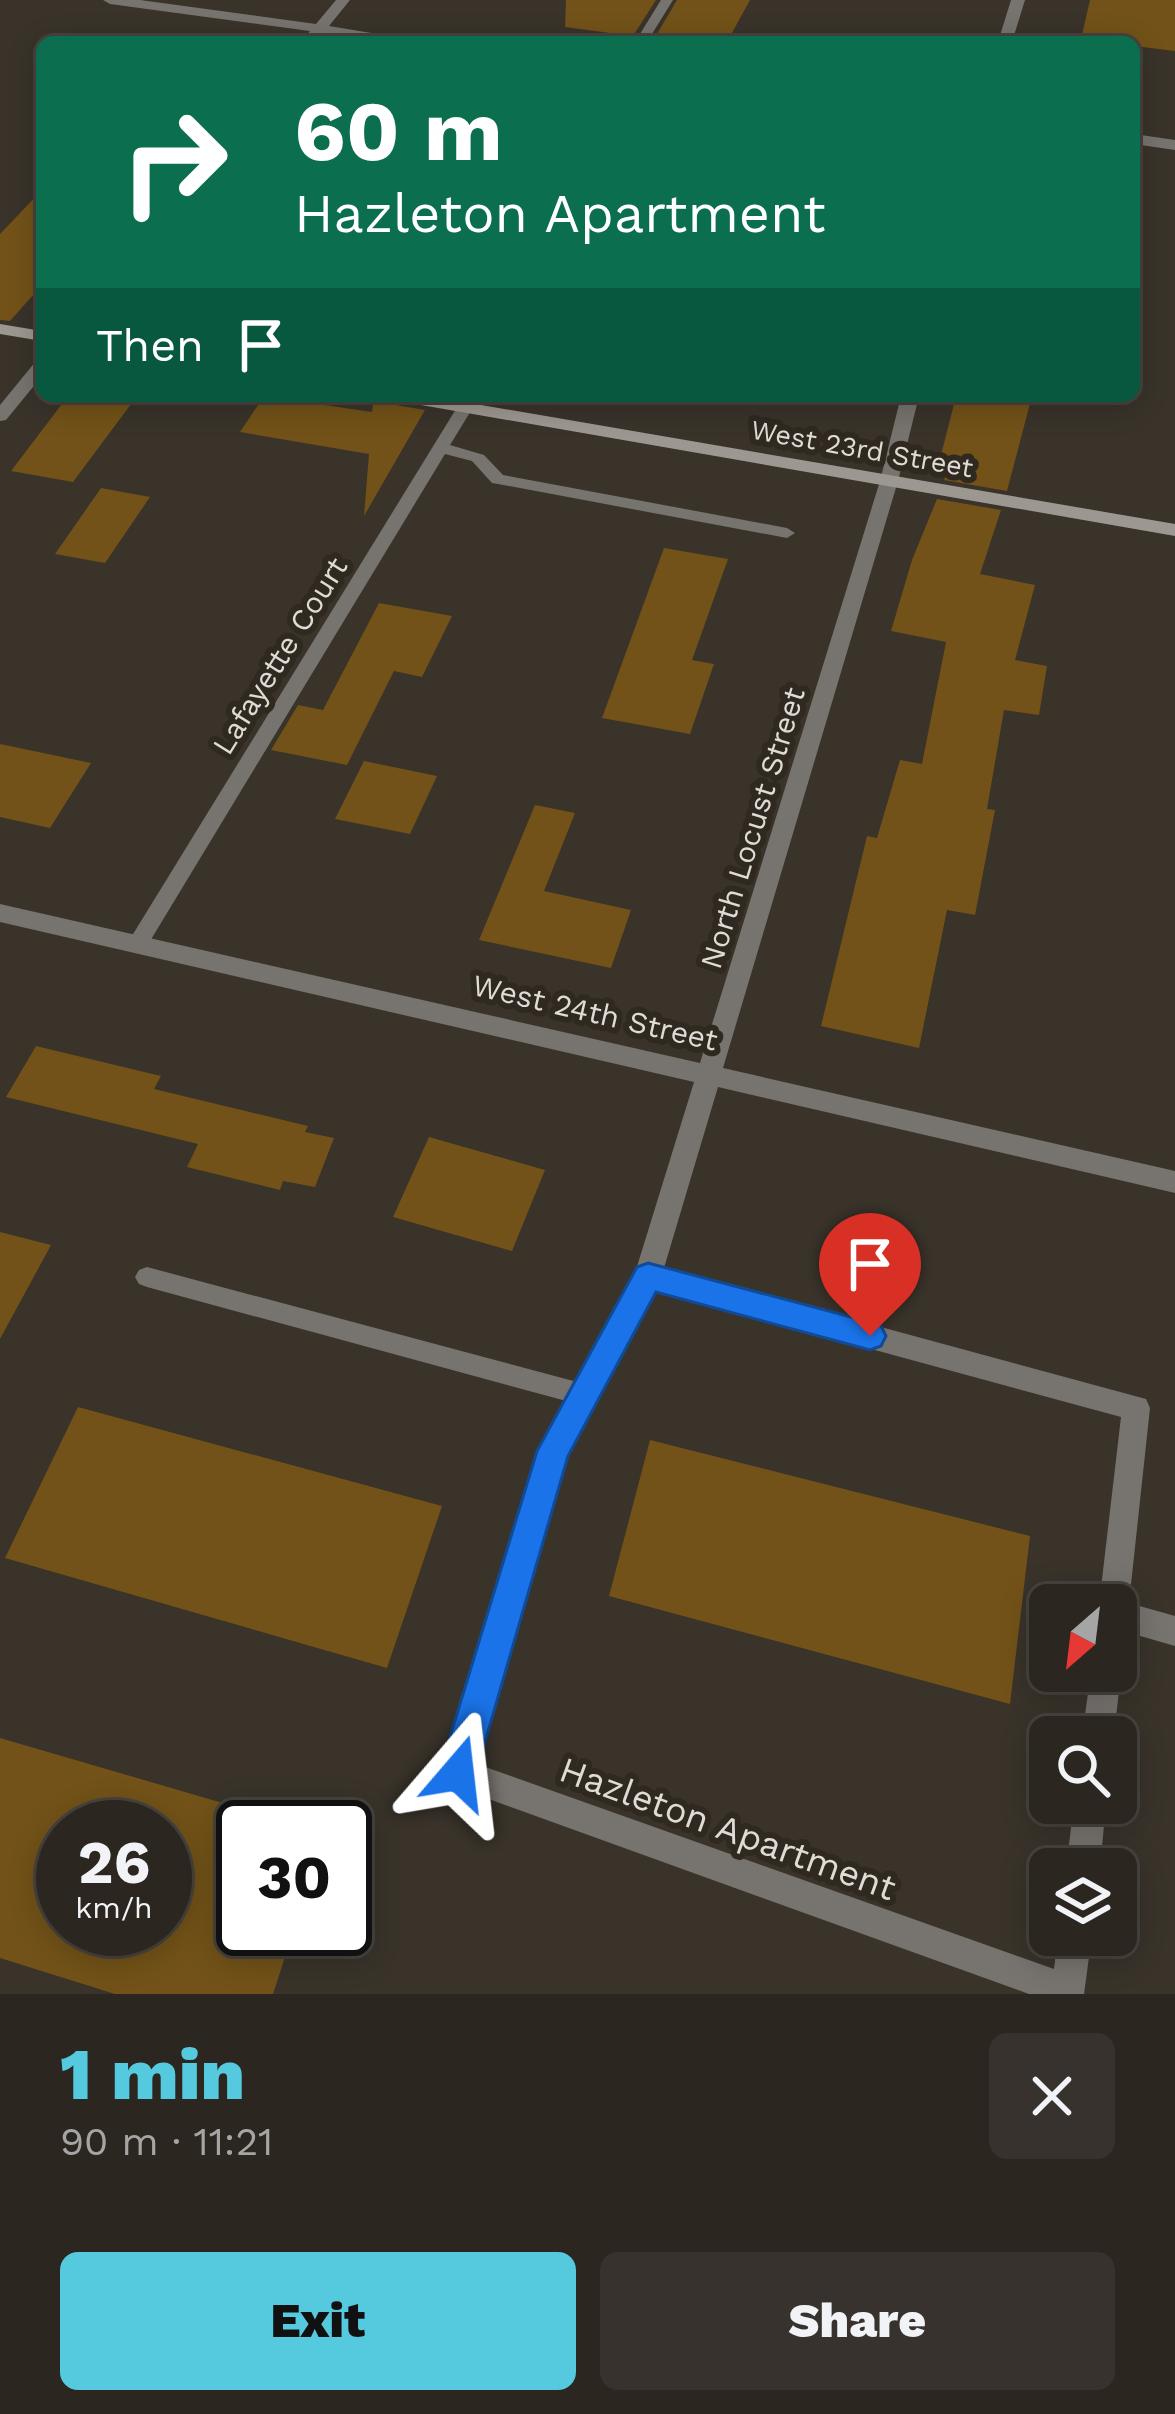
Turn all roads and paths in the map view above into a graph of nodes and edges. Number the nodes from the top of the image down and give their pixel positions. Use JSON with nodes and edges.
{"nodes":[{"id":1,"x":110,"y":0,"type":"edge"},
{"id":2,"x":343,"y":0,"type":"edge"},
{"id":3,"x":667,"y":0,"type":"edge"},
{"id":4,"x":1018,"y":0,"type":"edge"},
{"id":5,"x":319,"y":28,"type":"junction"},
{"id":6,"x":313,"y":36,"type":"edge"},
{"id":7,"x":376,"y":36,"type":"edge"},
{"id":8,"x":644,"y":36,"type":"edge"},
{"id":9,"x":1007,"y":36,"type":"edge"},
{"id":10,"x":1140,"y":141,"type":"edge"},
{"id":11,"x":1175,"y":145,"type":"edge"},
{"id":12,"x":0,"y":329,"type":"edge"},
{"id":13,"x":36,"y":335,"type":"edge"},
{"id":14,"x":36,"y":372,"type":"edge"},
{"id":15,"x":469,"y":402,"type":"edge"},
{"id":16,"x":909,"y":402,"type":"edge"},
{"id":17,"x":0,"y":416,"type":"edge"},
{"id":18,"x":442,"y":448,"type":"junction"},
{"id":19,"x":889,"y":481,"type":"junction"},
{"id":20,"x":1175,"y":530,"type":"edge"},
{"id":21,"x":788,"y":533,"type":"dead end"},
{"id":22,"x":0,"y":913,"type":"edge"},
{"id":23,"x":137,"y":945,"type":"junction"},
{"id":24,"x":712,"y":1072,"type":"junction"},
{"id":25,"x":1175,"y":1182,"type":"edge"},
{"id":26,"x":648,"y":1276,"type":"junction"},
{"id":27,"x":147,"y":1277,"type":"dead end"},
{"id":28,"x":581,"y":1394,"type":"junction"},
{"id":29,"x":1118,"y":1584,"type":"edge"},
{"id":30,"x":1137,"y":1617,"type":"edge"},
{"id":31,"x":1175,"y":1631,"type":"edge"},
{"id":32,"x":1072,"y":1956,"type":"edge"}],
"edges":[{"from":1,"to":5,"type":"street"},
{"from":2,"to":5,"type":"street"},
{"from":3,"to":8,"type":"lane"},
{"from":4,"to":9,"type":"street"},
{"from":5,"to":6,"type":"street"},
{"from":5,"to":7,"type":"street"},
{"from":10,"to":11,"type":"street"},
{"from":12,"to":13,"type":"street"},
{"from":14,"to":17,"type":"street"},
{"from":15,"to":18,"type":"lane","name":"Lafayette Court"},
{"from":15,"to":19,"type":"street","name":"West 23rd Street"},
{"from":16,"to":19,"type":"street","name":"North Locust Street"},
{"from":18,"to":21,"type":"lane"},
{"from":18,"to":23,"type":"lane","name":"Lafayette Court"},
{"from":19,"to":20,"type":"street","name":"West 23rd Street"},
{"from":19,"to":24,"type":"street","name":"North Locust Street"},
{"from":22,"to":23,"type":"street","name":"West 24th Street"},
{"from":23,"to":24,"type":"street","name":"West 24th Street"},
{"from":24,"to":25,"type":"street","name":"West 24th Street"},
{"from":24,"to":26,"type":"street","name":"North Locust Street"},
{"from":26,"to":28,"type":"street","name":"Hazleton Apartment"},
{"from":26,"to":29,"type":"street"},
{"from":27,"to":28,"type":"lane"},
{"from":28,"to":32,"type":"street","name":"Hazleton Apartment"},
{"from":30,"to":31,"type":"street"}]}
